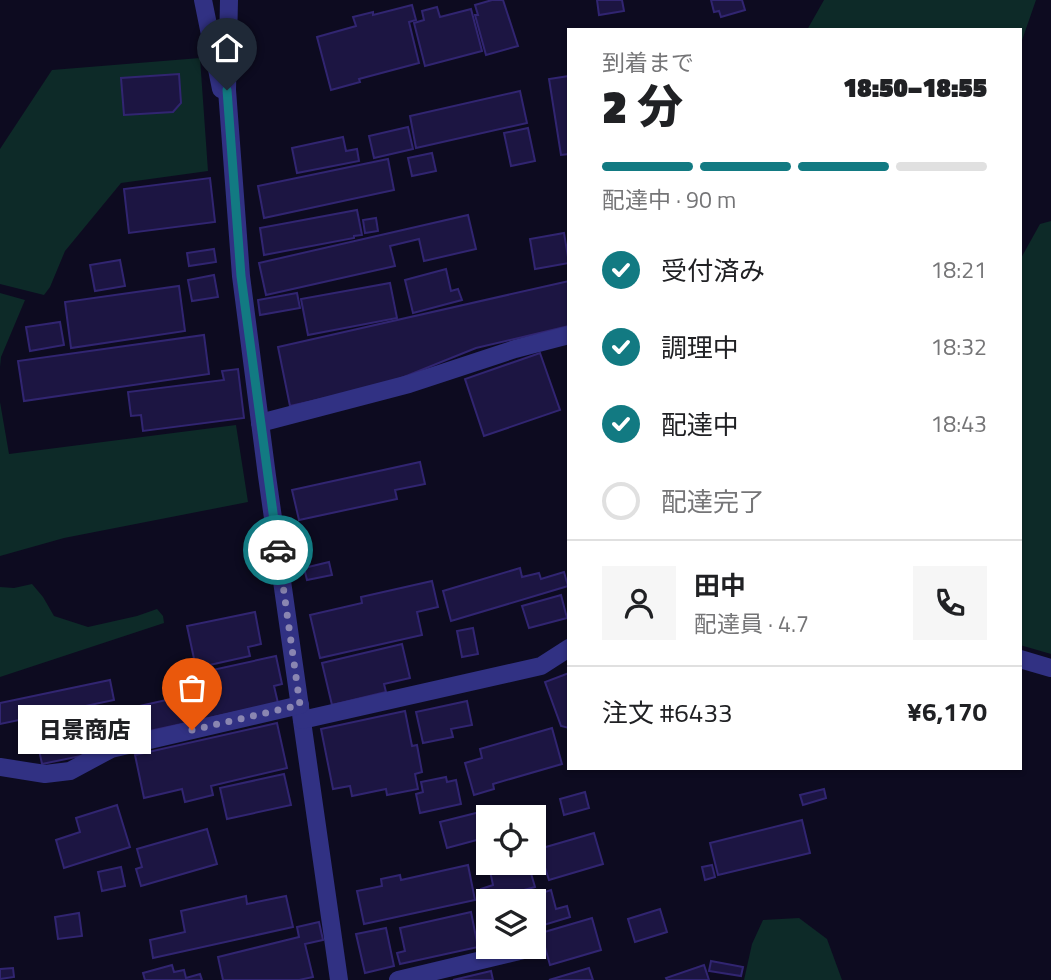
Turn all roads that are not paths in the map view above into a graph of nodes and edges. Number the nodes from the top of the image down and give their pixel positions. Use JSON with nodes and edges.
{"nodes":[{"id":1,"x":203,"y":0,"type":"edge"},
{"id":2,"x":229,"y":0,"type":"edge"},
{"id":3,"x":230,"y":123,"type":"junction"},
{"id":4,"x":567,"y":336,"type":"edge"},
{"id":5,"x":260,"y":423,"type":"junction"},
{"id":6,"x":567,"y":649,"type":"edge"},
{"id":7,"x":1022,"y":660,"type":"edge"},
{"id":8,"x":1051,"y":668,"type":"edge"},
{"id":9,"x":301,"y":713,"type":"junction"},
{"id":10,"x":0,"y":767,"type":"edge"},
{"id":11,"x":486,"y":959,"type":"edge"},
{"id":12,"x":339,"y":980,"type":"edge"},
{"id":13,"x":398,"y":980,"type":"edge"}],
"edges":[{"from":1,"to":3,"type":"street"},
{"from":2,"to":3,"type":"street"},
{"from":3,"to":5,"type":"street"},
{"from":4,"to":5,"type":"street"},
{"from":5,"to":9,"type":"street"},
{"from":6,"to":9,"type":"street"},
{"from":7,"to":8,"type":"street"},
{"from":9,"to":10,"type":"street"},
{"from":9,"to":12,"type":"street"},
{"from":11,"to":13,"type":"street"}]}
